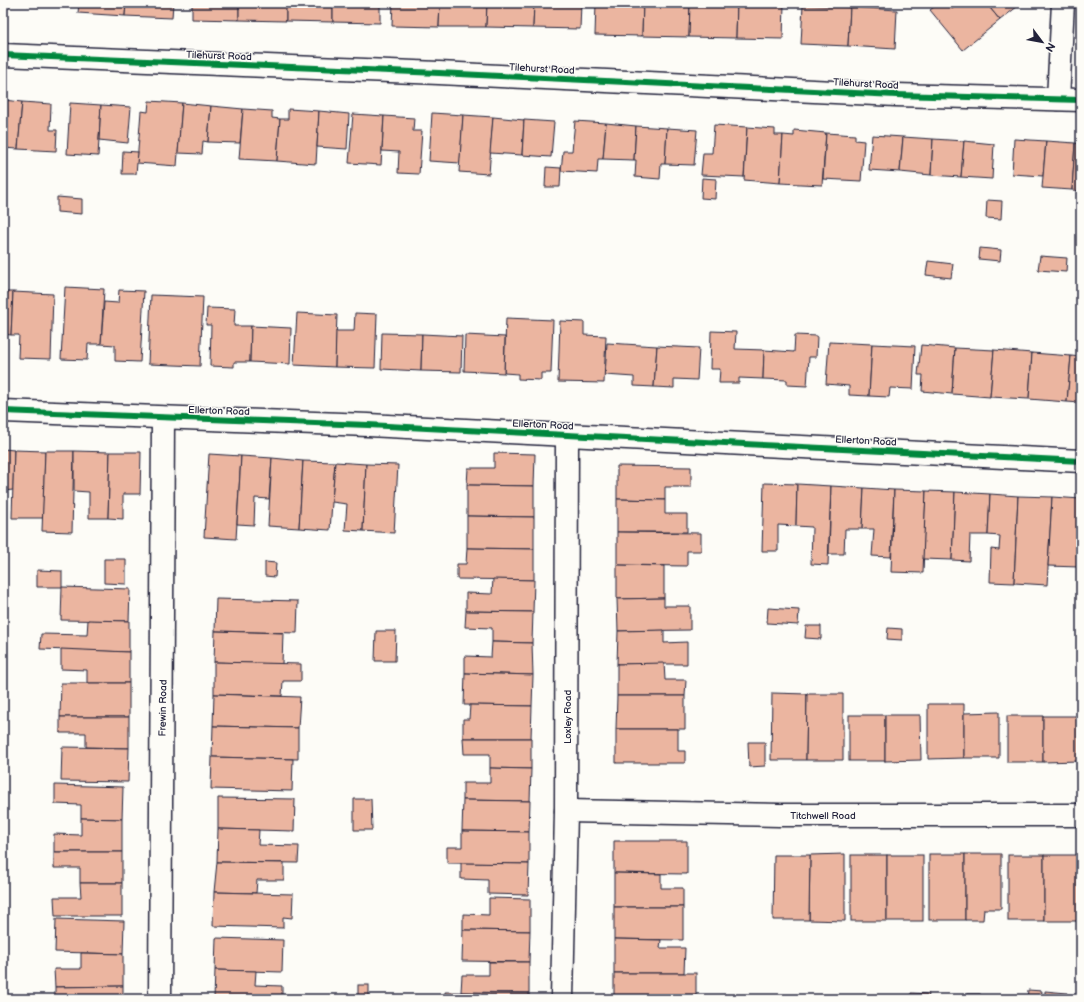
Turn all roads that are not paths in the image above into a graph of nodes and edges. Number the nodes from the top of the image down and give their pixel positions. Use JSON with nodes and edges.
{"nodes":[{"id":1,"x":1063,"y":3,"type":"edge"},
{"id":2,"x":3,"y":56,"type":"edge"},
{"id":3,"x":1058,"y":99,"type":"junction"},
{"id":4,"x":1081,"y":100,"type":"edge"},
{"id":5,"x":3,"y":411,"type":"edge"},
{"id":6,"x":163,"y":418,"type":"junction"},
{"id":7,"x":567,"y":435,"type":"junction"},
{"id":8,"x":1081,"y":461,"type":"edge"},
{"id":9,"x":566,"y":811,"type":"junction"},
{"id":10,"x":1081,"y":815,"type":"edge"},
{"id":11,"x":160,"y":999,"type":"edge"},
{"id":12,"x":562,"y":999,"type":"edge"}],
"edges":[{"from":1,"to":3,"type":"street"},
{"from":2,"to":3,"type":"street","name":"Tilehurst Road"},
{"from":3,"to":4,"type":"street","name":"Tilehurst Road"},
{"from":5,"to":6,"type":"street","name":"Ellerton Road"},
{"from":6,"to":7,"type":"street","name":"Ellerton Road"},
{"from":6,"to":11,"type":"street","name":"Frewin Road"},
{"from":7,"to":8,"type":"street","name":"Ellerton Road"},
{"from":7,"to":9,"type":"street","name":"Loxley Road"},
{"from":9,"to":10,"type":"street","name":"Titchwell Road"},
{"from":9,"to":12,"type":"street","name":"Loxley Road"}]}
